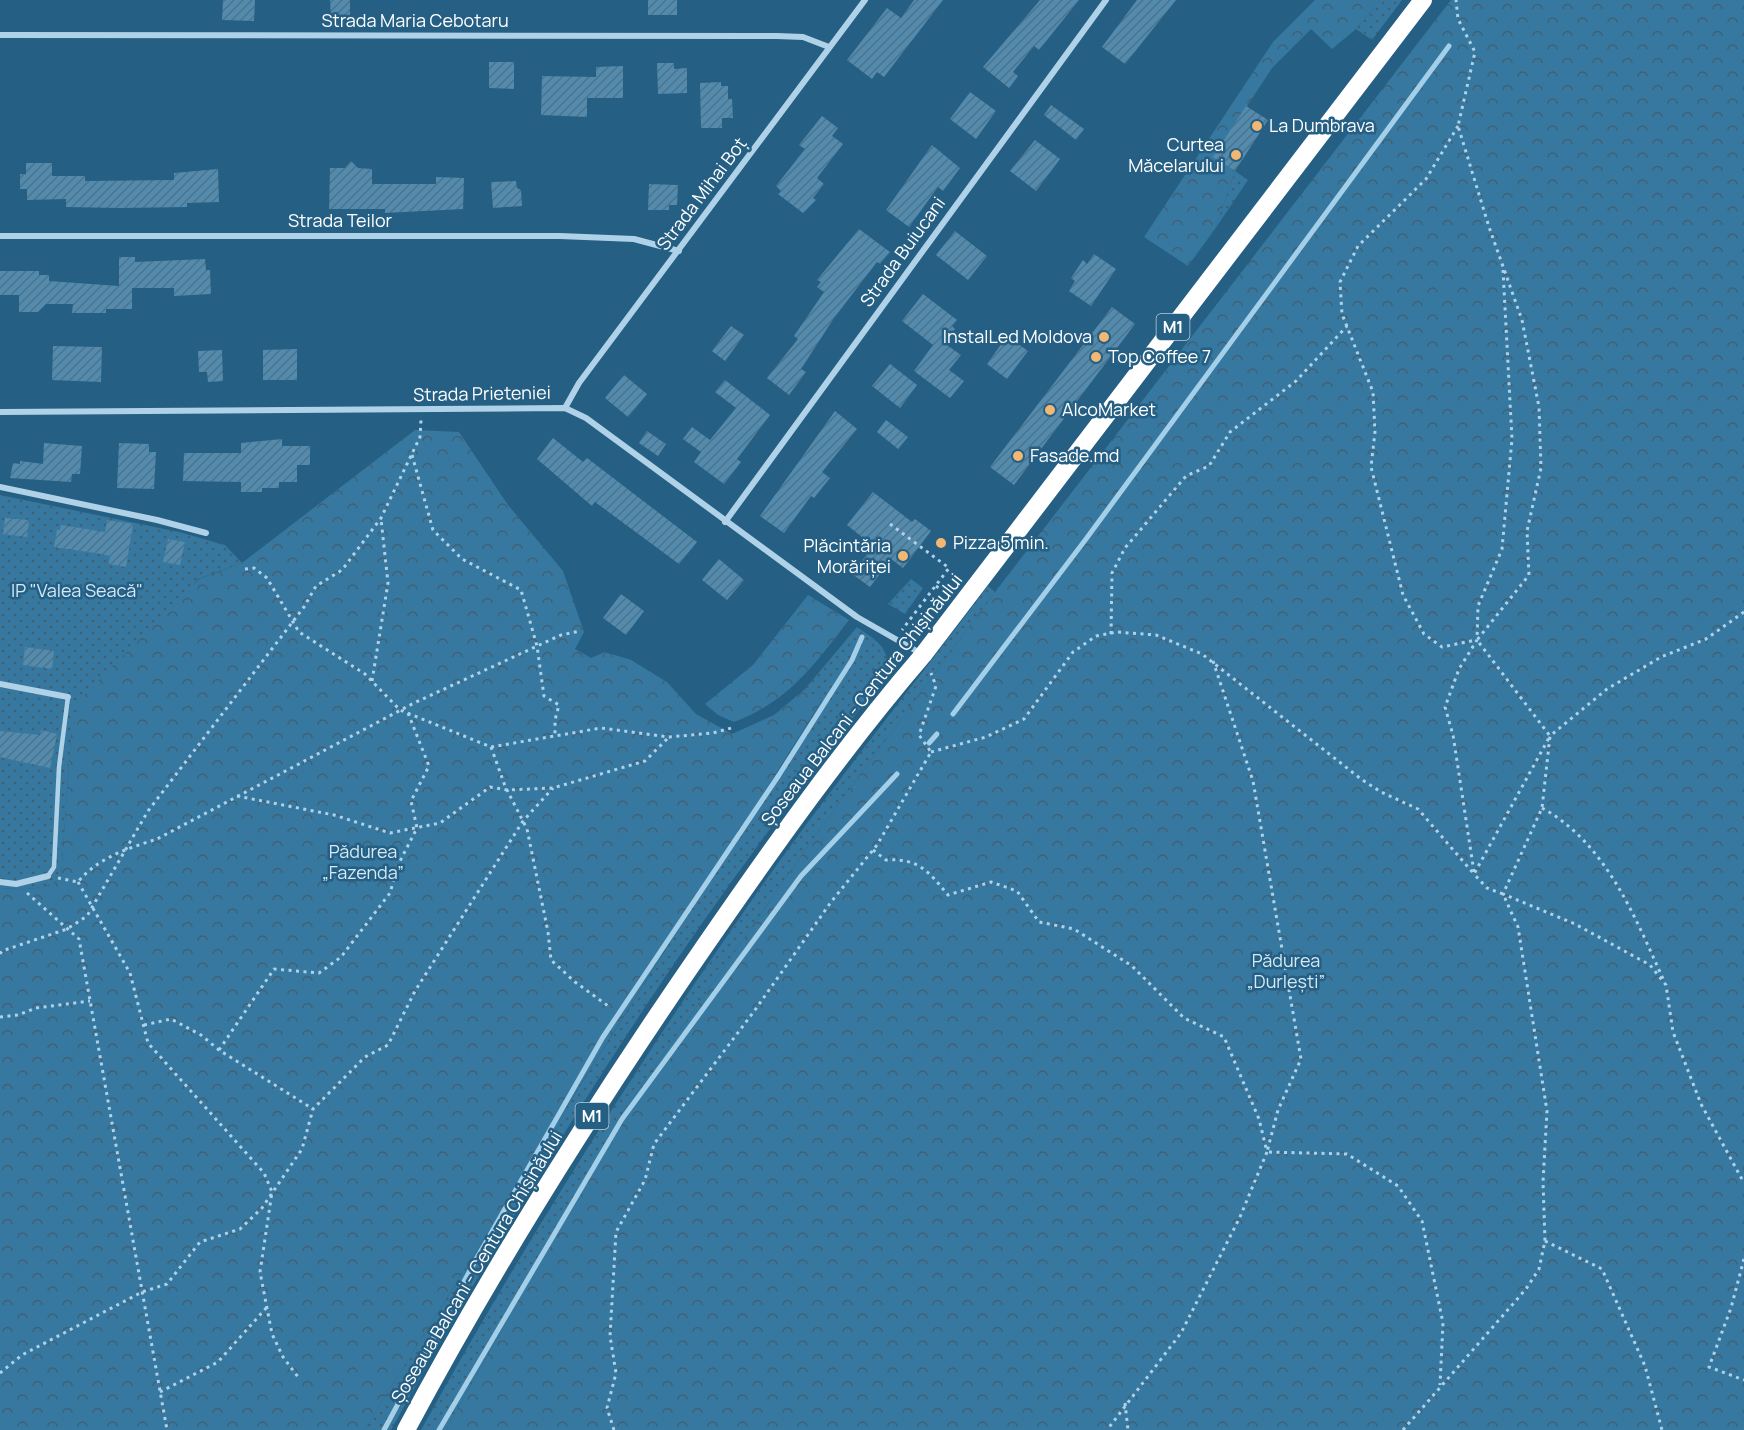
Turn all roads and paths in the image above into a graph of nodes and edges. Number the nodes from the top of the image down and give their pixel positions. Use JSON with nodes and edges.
{"nodes":[{"id":1,"x":865,"y":0,"type":"edge"},
{"id":2,"x":1106,"y":0,"type":"edge"},
{"id":3,"x":1423,"y":0,"type":"edge"},
{"id":4,"x":1456,"y":0,"type":"edge"},
{"id":5,"x":0,"y":34,"type":"edge"},
{"id":6,"x":829,"y":47,"type":"junction"},
{"id":7,"x":1458,"y":126,"type":"junction"},
{"id":8,"x":0,"y":236,"type":"edge"},
{"id":9,"x":679,"y":251,"type":"junction"},
{"id":10,"x":1502,"y":265,"type":"junction"},
{"id":11,"x":1347,"y":326,"type":"junction"},
{"id":12,"x":565,"y":408,"type":"junction"},
{"id":13,"x":421,"y":410,"type":"junction"},
{"id":14,"x":0,"y":412,"type":"edge"},
{"id":15,"x":412,"y":454,"type":"junction"},
{"id":16,"x":0,"y":487,"type":"edge"},
{"id":17,"x":381,"y":518,"type":"junction"},
{"id":18,"x":725,"y":522,"type":"junction"},
{"id":19,"x":890,"y":524,"type":"dead end"},
{"id":20,"x":206,"y":533,"type":"dead end"},
{"id":21,"x":245,"y":569,"type":"dead end"},
{"id":22,"x":936,"y":586,"type":"junction"},
{"id":23,"x":950,"y":595,"type":"dead end"},
{"id":24,"x":1744,"y":612,"type":"edge"},
{"id":25,"x":293,"y":622,"type":"junction"},
{"id":26,"x":580,"y":631,"type":"dead end"},
{"id":27,"x":1111,"y":634,"type":"junction"},
{"id":28,"x":895,"y":639,"type":"junction"},
{"id":29,"x":1477,"y":640,"type":"junction"},
{"id":30,"x":537,"y":646,"type":"junction"},
{"id":31,"x":924,"y":655,"type":"junction"},
{"id":32,"x":1213,"y":661,"type":"junction"},
{"id":33,"x":372,"y":681,"type":"junction"},
{"id":34,"x":0,"y":684,"type":"edge"},
{"id":35,"x":68,"y":697,"type":"joint"},
{"id":36,"x":400,"y":710,"type":"junction"},
{"id":37,"x":408,"y":713,"type":"junction"},
{"id":38,"x":735,"y":727,"type":"dead end"},
{"id":39,"x":555,"y":735,"type":"junction"},
{"id":40,"x":1550,"y":736,"type":"junction"},
{"id":41,"x":669,"y":737,"type":"junction"},
{"id":42,"x":491,"y":747,"type":"junction"},
{"id":43,"x":931,"y":752,"type":"junction"},
{"id":44,"x":553,"y":788,"type":"junction"},
{"id":45,"x":507,"y":790,"type":"junction"},
{"id":46,"x":237,"y":796,"type":"junction"},
{"id":47,"x":1542,"y":808,"type":"junction"},
{"id":48,"x":523,"y":821,"type":"junction"},
{"id":49,"x":417,"y":828,"type":"junction"},
{"id":50,"x":126,"y":849,"type":"junction"},
{"id":51,"x":873,"y":850,"type":"junction"},
{"id":52,"x":1474,"y":874,"type":"junction"},
{"id":53,"x":48,"y":876,"type":"junction"},
{"id":54,"x":0,"y":882,"type":"edge"},
{"id":55,"x":78,"y":882,"type":"junction"},
{"id":56,"x":16,"y":884,"type":"junction"},
{"id":57,"x":1503,"y":894,"type":"junction"},
{"id":58,"x":93,"y":907,"type":"junction"},
{"id":59,"x":67,"y":929,"type":"junction"},
{"id":60,"x":0,"y":954,"type":"edge"},
{"id":61,"x":1666,"y":985,"type":"junction"},
{"id":62,"x":90,"y":1001,"type":"junction"},
{"id":63,"x":611,"y":1008,"type":"dead end"},
{"id":64,"x":0,"y":1017,"type":"edge"},
{"id":65,"x":144,"y":1025,"type":"junction"},
{"id":66,"x":219,"y":1050,"type":"junction"},
{"id":67,"x":313,"y":1109,"type":"junction"},
{"id":68,"x":1267,"y":1152,"type":"junction"},
{"id":69,"x":1744,"y":1183,"type":"edge"},
{"id":70,"x":272,"y":1192,"type":"junction"},
{"id":71,"x":1545,"y":1241,"type":"junction"},
{"id":72,"x":1744,"y":1258,"type":"edge"},
{"id":73,"x":142,"y":1292,"type":"junction"},
{"id":74,"x":267,"y":1307,"type":"junction"},
{"id":75,"x":0,"y":1373,"type":"edge"},
{"id":76,"x":298,"y":1377,"type":"dead end"},
{"id":77,"x":1744,"y":1380,"type":"edge"},
{"id":78,"x":1440,"y":1387,"type":"junction"},
{"id":79,"x":160,"y":1392,"type":"junction"},
{"id":80,"x":1125,"y":1403,"type":"junction"},
{"id":81,"x":167,"y":1430,"type":"edge"},
{"id":82,"x":406,"y":1430,"type":"edge"},
{"id":83,"x":614,"y":1430,"type":"edge"},
{"id":84,"x":1107,"y":1430,"type":"edge"},
{"id":85,"x":1128,"y":1430,"type":"edge"},
{"id":86,"x":1403,"y":1430,"type":"edge"},
{"id":87,"x":1662,"y":1430,"type":"edge"}],
"edges":[{"from":1,"to":6,"type":"street","name":"Strada Mihai Boț"},
{"from":2,"to":18,"type":"street","name":"Strada Buiucani"},
{"from":3,"to":31,"type":"highway","name":"Șoseaua Balcani - Centura Chișinăului","number":"M1"},
{"from":4,"to":7,"type":"path"},
{"from":5,"to":6,"type":"street","name":"Strada Maria Cebotaru"},
{"from":6,"to":9,"type":"street","name":"Strada Mihai Boț"},
{"from":7,"to":10,"type":"path"},
{"from":7,"to":11,"type":"path"},
{"from":8,"to":9,"type":"street","name":"Strada Teilor"},
{"from":9,"to":12,"type":"street","name":"Strada Mihai Boț"},
{"from":10,"to":29,"type":"path"},
{"from":10,"to":29,"type":"path"},
{"from":11,"to":27,"type":"path"},
{"from":11,"to":29,"type":"path"},
{"from":12,"to":13,"type":"street","name":"Strada Prieteniei"},
{"from":12,"to":18,"type":"street","name":"Strada Prieteniei"},
{"from":13,"to":14,"type":"street","name":"Strada Prieteniei"},
{"from":13,"to":15,"type":"path"},
{"from":15,"to":17,"type":"path"},
{"from":15,"to":30,"type":"path"},
{"from":16,"to":20,"type":"street"},
{"from":17,"to":25,"type":"path"},
{"from":17,"to":33,"type":"path"},
{"from":18,"to":28,"type":"street","name":"Strada Prieteniei"},
{"from":19,"to":22,"type":"path"},
{"from":21,"to":25,"type":"path"},
{"from":22,"to":23,"type":"path"},
{"from":22,"to":28,"type":"path"},
{"from":24,"to":40,"type":"path"},
{"from":25,"to":33,"type":"path"},
{"from":25,"to":50,"type":"path"},
{"from":26,"to":30,"type":"path"},
{"from":27,"to":32,"type":"path"},
{"from":27,"to":43,"type":"path"},
{"from":28,"to":31,"type":"street","name":"Strada Prieteniei"},
{"from":29,"to":40,"type":"path"},
{"from":29,"to":52,"type":"path"},
{"from":30,"to":36,"type":"path"},
{"from":30,"to":39,"type":"path"},
{"from":31,"to":43,"type":"path"},
{"from":31,"to":82,"type":"highway","name":"Șoseaua Balcani - Centura Chișinăului","number":"M1"},
{"from":32,"to":52,"type":"path"},
{"from":32,"to":68,"type":"path"},
{"from":33,"to":36,"type":"path"},
{"from":34,"to":35,"type":"street"},
{"from":35,"to":53,"type":"lane"},
{"from":36,"to":37,"type":"path"},
{"from":36,"to":46,"type":"path"},
{"from":37,"to":42,"type":"path"},
{"from":37,"to":49,"type":"path"},
{"from":38,"to":41,"type":"path"},
{"from":39,"to":41,"type":"path"},
{"from":39,"to":42,"type":"path"},
{"from":40,"to":47,"type":"path"},
{"from":40,"to":52,"type":"path"},
{"from":41,"to":44,"type":"path"},
{"from":42,"to":45,"type":"path"},
{"from":43,"to":51,"type":"path"},
{"from":44,"to":45,"type":"path"},
{"from":44,"to":48,"type":"path"},
{"from":45,"to":48,"type":"path"},
{"from":45,"to":49,"type":"path"},
{"from":46,"to":49,"type":"path"},
{"from":46,"to":50,"type":"path"},
{"from":47,"to":57,"type":"path"},
{"from":47,"to":61,"type":"path"},
{"from":48,"to":63,"type":"path"},
{"from":48,"to":67,"type":"path"},
{"from":49,"to":66,"type":"path"},
{"from":50,"to":55,"type":"path"},
{"from":50,"to":58,"type":"path"},
{"from":51,"to":68,"type":"path"},
{"from":51,"to":83,"type":"path"},
{"from":52,"to":57,"type":"path"},
{"from":53,"to":55,"type":"path"},
{"from":53,"to":56,"type":"street"},
{"from":54,"to":56,"type":"street"},
{"from":55,"to":58,"type":"path"},
{"from":56,"to":59,"type":"path"},
{"from":57,"to":61,"type":"path"},
{"from":57,"to":71,"type":"path"},
{"from":58,"to":59,"type":"path"},
{"from":58,"to":65,"type":"path"},
{"from":59,"to":60,"type":"path"},
{"from":59,"to":62,"type":"path"},
{"from":61,"to":69,"type":"path"},
{"from":62,"to":64,"type":"path"},
{"from":62,"to":73,"type":"path"},
{"from":65,"to":66,"type":"path"},
{"from":65,"to":70,"type":"path"},
{"from":66,"to":67,"type":"path"},
{"from":67,"to":70,"type":"path"},
{"from":68,"to":78,"type":"path"},
{"from":68,"to":80,"type":"path"},
{"from":70,"to":73,"type":"path"},
{"from":70,"to":74,"type":"path"},
{"from":71,"to":78,"type":"path"},
{"from":71,"to":87,"type":"path"},
{"from":72,"to":77,"type":"path"},
{"from":73,"to":75,"type":"path"},
{"from":73,"to":79,"type":"path"},
{"from":74,"to":76,"type":"path"},
{"from":74,"to":79,"type":"path"},
{"from":78,"to":86,"type":"path"},
{"from":79,"to":81,"type":"path"},
{"from":80,"to":84,"type":"path"},
{"from":80,"to":85,"type":"path"}]}
